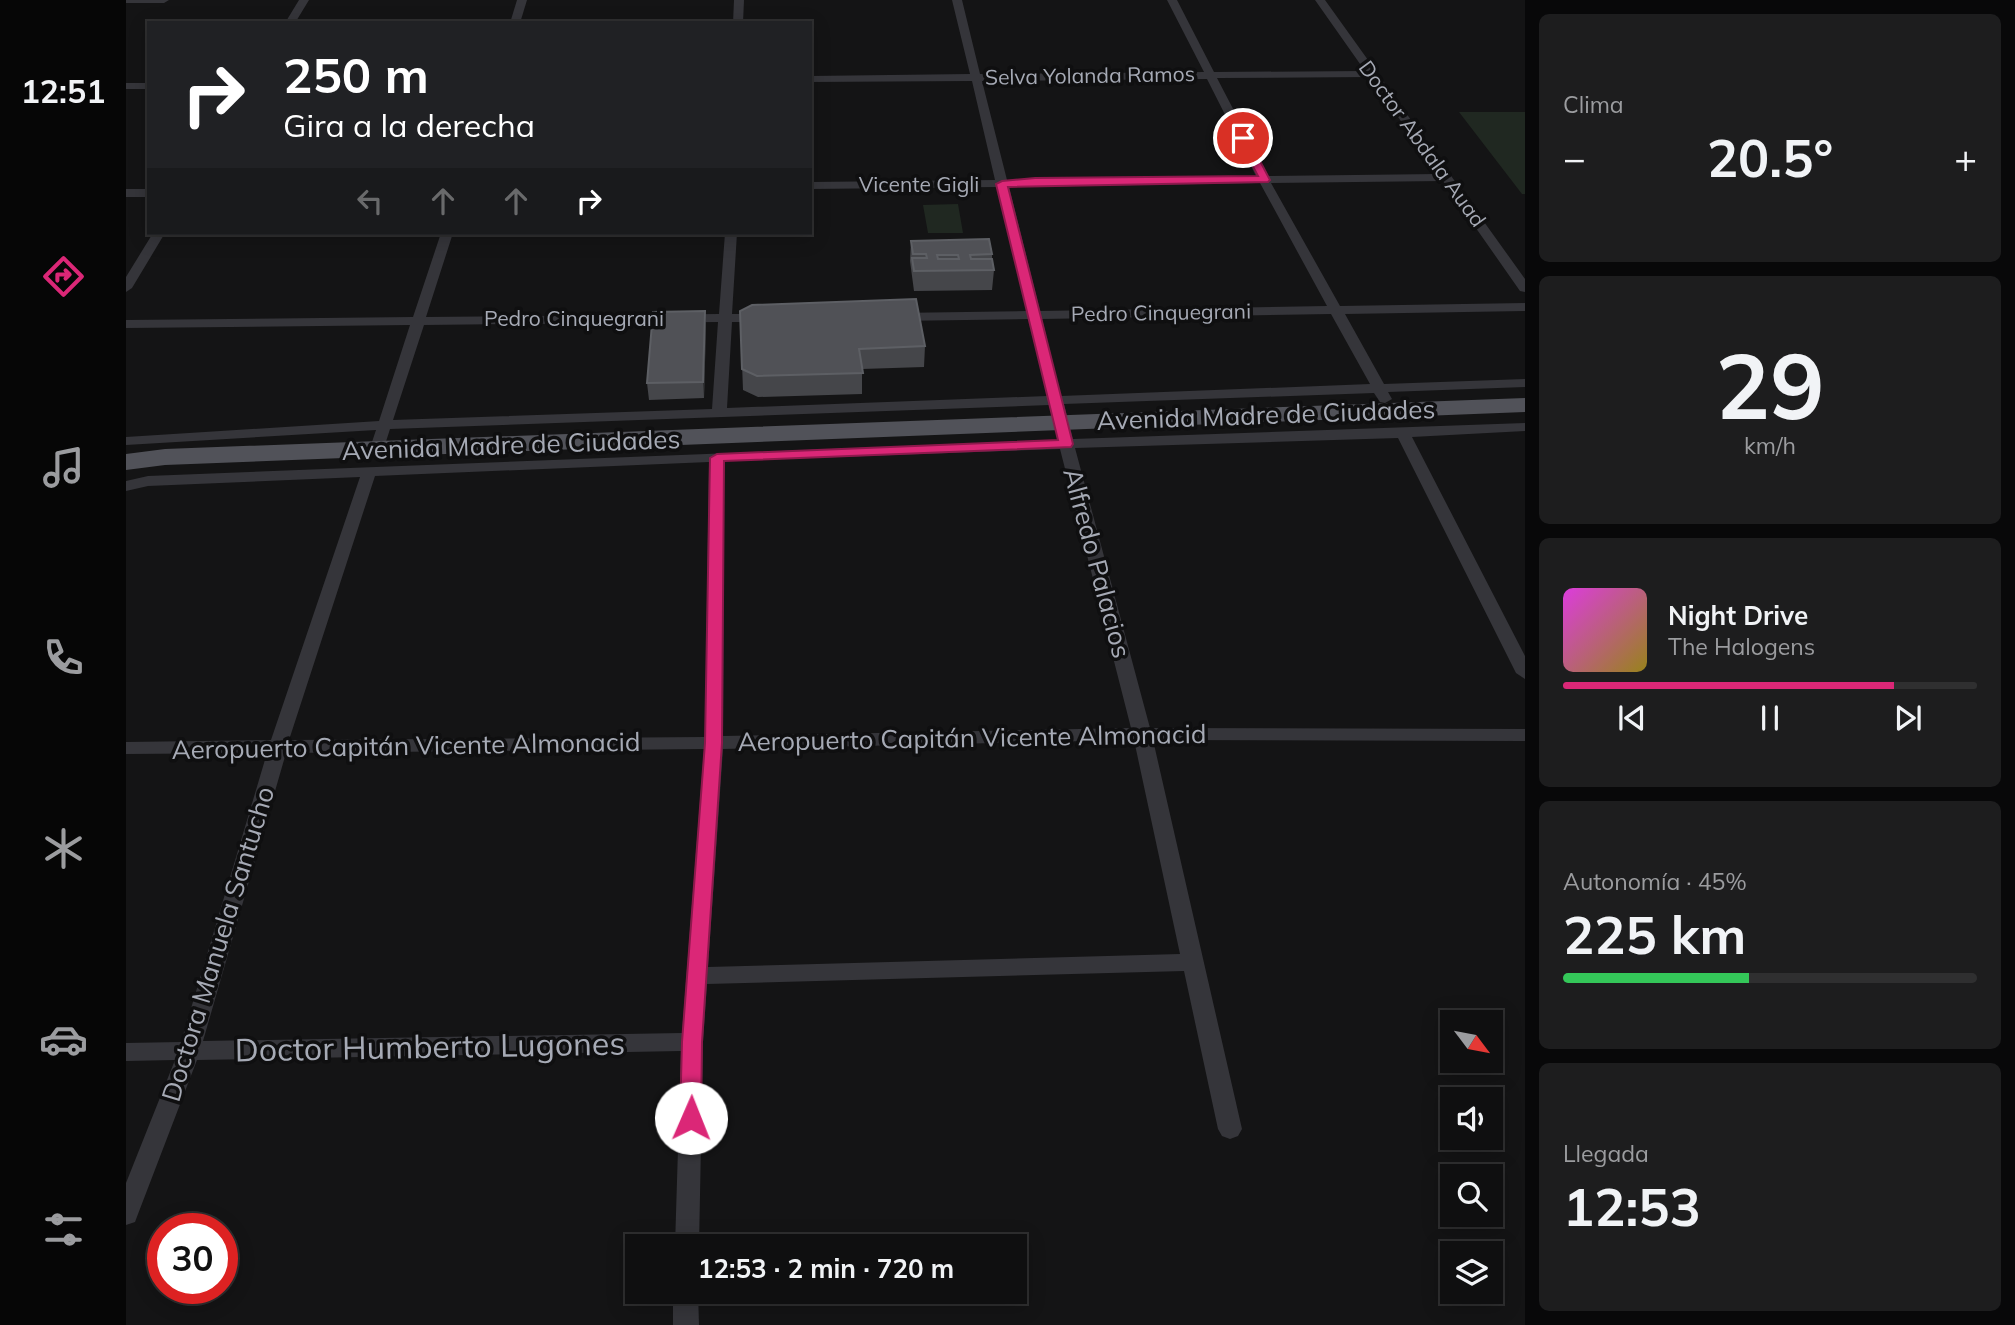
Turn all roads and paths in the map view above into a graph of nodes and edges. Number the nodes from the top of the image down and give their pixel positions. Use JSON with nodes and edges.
{"nodes":[{"id":1,"x":126,"y":0,"type":"edge"},
{"id":2,"x":164,"y":0,"type":"edge"},
{"id":3,"x":304,"y":0,"type":"edge"},
{"id":4,"x":522,"y":0,"type":"edge"},
{"id":5,"x":739,"y":0,"type":"edge"},
{"id":6,"x":957,"y":0,"type":"edge"},
{"id":7,"x":1172,"y":0,"type":"edge"},
{"id":8,"x":1320,"y":0,"type":"edge"},
{"id":9,"x":291,"y":21,"type":"edge"},
{"id":10,"x":516,"y":21,"type":"edge"},
{"id":11,"x":738,"y":21,"type":"edge"},
{"id":12,"x":1370,"y":74,"type":"junction"},
{"id":13,"x":1210,"y":75,"type":"junction"},
{"id":14,"x":976,"y":78,"type":"junction"},
{"id":15,"x":812,"y":79,"type":"edge"},
{"id":16,"x":126,"y":86,"type":"edge"},
{"id":17,"x":147,"y":86,"type":"edge"},
{"id":18,"x":1448,"y":177,"type":"junction"},
{"id":19,"x":1264,"y":180,"type":"junction"},
{"id":20,"x":1002,"y":184,"type":"junction"},
{"id":21,"x":812,"y":186,"type":"edge"},
{"id":22,"x":147,"y":192,"type":"edge"},
{"id":23,"x":126,"y":193,"type":"edge"},
{"id":24,"x":158,"y":235,"type":"edge"},
{"id":25,"x":446,"y":235,"type":"edge"},
{"id":26,"x":731,"y":235,"type":"edge"},
{"id":27,"x":126,"y":288,"type":"edge"},
{"id":28,"x":1525,"y":289,"type":"edge"},
{"id":29,"x":1525,"y":307,"type":"edge"},
{"id":30,"x":1334,"y":308,"type":"junction"},
{"id":31,"x":1034,"y":316,"type":"junction"},
{"id":32,"x":886,"y":317,"type":"edge"},
{"id":33,"x":725,"y":318,"type":"junction"},
{"id":34,"x":779,"y":318,"type":"edge"},
{"id":35,"x":419,"y":319,"type":"junction"},
{"id":36,"x":126,"y":324,"type":"edge"},
{"id":37,"x":1525,"y":383,"type":"edge"},
{"id":38,"x":1386,"y":400,"type":"junction"},
{"id":39,"x":1525,"y":405,"type":"edge"},
{"id":40,"x":719,"y":413,"type":"junction"},
{"id":41,"x":1061,"y":423,"type":"junction"},
{"id":42,"x":384,"y":425,"type":"junction"},
{"id":43,"x":1525,"y":427,"type":"edge"},
{"id":44,"x":1403,"y":435,"type":"junction"},
{"id":45,"x":126,"y":442,"type":"edge"},
{"id":46,"x":717,"y":458,"type":"junction"},
{"id":47,"x":372,"y":461,"type":"junction"},
{"id":48,"x":126,"y":462,"type":"edge"},
{"id":49,"x":126,"y":486,"type":"edge"},
{"id":50,"x":1525,"y":673,"type":"edge"},
{"id":51,"x":1142,"y":734,"type":"junction"},
{"id":52,"x":1525,"y":735,"type":"edge"},
{"id":53,"x":714,"y":743,"type":"junction"},
{"id":54,"x":278,"y":747,"type":"junction"},
{"id":55,"x":126,"y":748,"type":"edge"},
{"id":56,"x":1192,"y":962,"type":"junction"},
{"id":57,"x":697,"y":976,"type":"junction"},
{"id":58,"x":692,"y":1042,"type":"junction"},
{"id":59,"x":126,"y":1052,"type":"edge"},
{"id":60,"x":189,"y":1052,"type":"junction"},
{"id":61,"x":1230,"y":1129,"type":"dead end"},
{"id":62,"x":126,"y":1214,"type":"edge"},
{"id":63,"x":687,"y":1234,"type":"edge"},
{"id":64,"x":686,"y":1304,"type":"edge"},
{"id":65,"x":685,"y":1325,"type":"edge"}],
"edges":[{"from":1,"to":2,"type":"street"},
{"from":3,"to":9,"type":"street"},
{"from":4,"to":10,"type":"street"},
{"from":5,"to":11,"type":"street"},
{"from":6,"to":14,"type":"street","name":"Alfredo Palacios"},
{"from":7,"to":13,"type":"street"},
{"from":8,"to":12,"type":"street","name":"Doctor Abdala Auad"},
{"from":12,"to":13,"type":"street","name":"Selva Yolanda Ramos"},
{"from":12,"to":18,"type":"street","name":"Doctor Abdala Auad"},
{"from":13,"to":14,"type":"street","name":"Selva Yolanda Ramos"},
{"from":13,"to":19,"type":"street"},
{"from":14,"to":15,"type":"street","name":"Selva Yolanda Ramos"},
{"from":14,"to":20,"type":"street","name":"Alfredo Palacios"},
{"from":16,"to":17,"type":"street"},
{"from":18,"to":19,"type":"street","name":"Vicente Gigli"},
{"from":18,"to":28,"type":"street","name":"Doctor Abdala Auad"},
{"from":19,"to":20,"type":"street","name":"Vicente Gigli"},
{"from":19,"to":30,"type":"street"},
{"from":20,"to":21,"type":"street","name":"Vicente Gigli"},
{"from":20,"to":31,"type":"street","name":"Alfredo Palacios"},
{"from":22,"to":23,"type":"street"},
{"from":24,"to":27,"type":"street"},
{"from":25,"to":35,"type":"street","name":"Doctora Manuela Santucho"},
{"from":26,"to":33,"type":"street"},
{"from":29,"to":30,"type":"street","name":"Pedro Cinquegrani"},
{"from":30,"to":31,"type":"street","name":"Pedro Cinquegrani"},
{"from":30,"to":38,"type":"street"},
{"from":31,"to":32,"type":"street","name":"Pedro Cinquegrani"},
{"from":31,"to":41,"type":"street","name":"Alfredo Palacios"},
{"from":33,"to":34,"type":"street","name":"Pedro Cinquegrani"},
{"from":33,"to":35,"type":"street","name":"Pedro Cinquegrani"},
{"from":33,"to":40,"type":"street"},
{"from":35,"to":36,"type":"street","name":"Pedro Cinquegrani"},
{"from":35,"to":42,"type":"street","name":"Doctora Manuela Santucho"},
{"from":37,"to":38,"type":"street"},
{"from":38,"to":39,"type":"main road","name":"Avenida Madre de Ciudades"},
{"from":38,"to":41,"type":"main road","name":"Avenida Madre de Ciudades"},
{"from":40,"to":41,"type":"street"},
{"from":40,"to":42,"type":"street"},
{"from":41,"to":44,"type":"street"},
{"from":41,"to":46,"type":"street"},
{"from":41,"to":47,"type":"main road","name":"Avenida Madre de Ciudades"},
{"from":41,"to":51,"type":"street","name":"Alfredo Palacios"},
{"from":42,"to":45,"type":"street"},
{"from":42,"to":47,"type":"street","name":"Doctora Manuela Santucho"},
{"from":43,"to":44,"type":"street"},
{"from":44,"to":50,"type":"street"},
{"from":46,"to":47,"type":"street"},
{"from":46,"to":53,"type":"street"},
{"from":47,"to":48,"type":"main road","name":"Avenida Madre de Ciudades"},
{"from":47,"to":49,"type":"street"},
{"from":47,"to":54,"type":"street","name":"Doctora Manuela Santucho"},
{"from":51,"to":52,"type":"street","name":"Aeropuerto Capitán Vicente Almonacid"},
{"from":51,"to":53,"type":"street","name":"Aeropuerto Capitán Vicente Almonacid"},
{"from":51,"to":56,"type":"street","name":"Alfredo Palacios"},
{"from":53,"to":54,"type":"street","name":"Aeropuerto Capitán Vicente Almonacid"},
{"from":53,"to":57,"type":"street"},
{"from":54,"to":55,"type":"street","name":"Aeropuerto Capitán Vicente Almonacid"},
{"from":54,"to":60,"type":"street","name":"Doctora Manuela Santucho"},
{"from":56,"to":57,"type":"street"},
{"from":56,"to":61,"type":"street","name":"Alfredo Palacios"},
{"from":57,"to":58,"type":"street"},
{"from":58,"to":60,"type":"street","name":"Doctor Humberto Lugones"},
{"from":58,"to":63,"type":"street"},
{"from":59,"to":60,"type":"street","name":"Doctor Humberto Lugones"},
{"from":60,"to":62,"type":"street","name":"Doctora Manuela Santucho"},
{"from":64,"to":65,"type":"street"}]}
